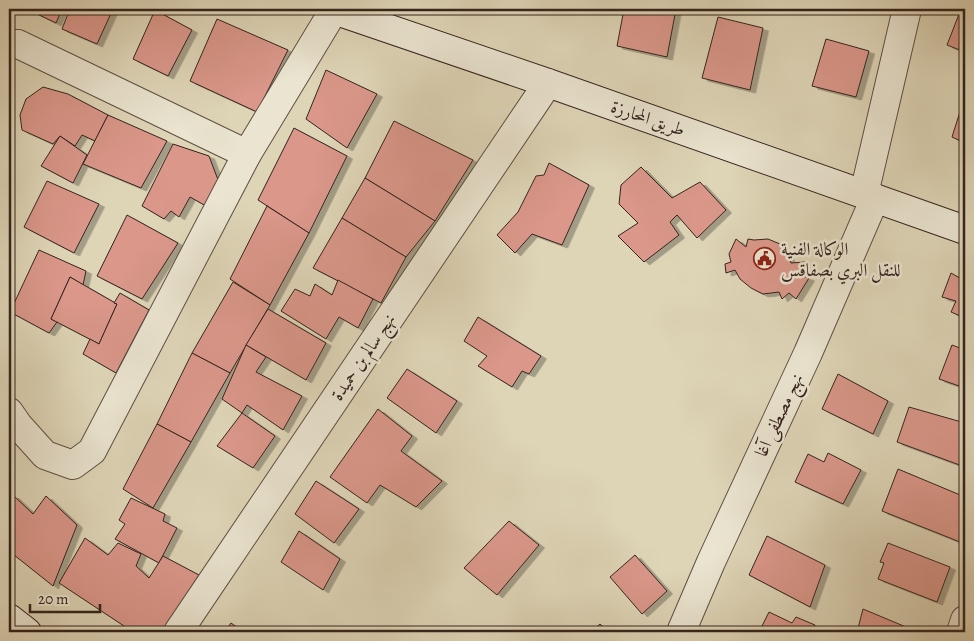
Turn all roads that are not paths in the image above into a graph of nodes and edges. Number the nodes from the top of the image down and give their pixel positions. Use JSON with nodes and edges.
{"nodes":[{"id":1,"x":332,"y":9,"type":"edge"},
{"id":2,"x":907,"y":9,"type":"edge"},
{"id":3,"x":9,"y":44,"type":"edge"},
{"id":4,"x":548,"y":83,"type":"junction"},
{"id":5,"x":246,"y":154,"type":"junction"},
{"id":6,"x":869,"y":196,"type":"junction"},
{"id":7,"x":965,"y":230,"type":"edge"},
{"id":8,"x":9,"y":412,"type":"edge"},
{"id":9,"x":9,"y":618,"type":"edge"},
{"id":10,"x":965,"y":620,"type":"edge"},
{"id":11,"x":27,"y":632,"type":"edge"},
{"id":12,"x":178,"y":632,"type":"edge"},
{"id":13,"x":681,"y":632,"type":"edge"},
{"id":14,"x":962,"y":632,"type":"edge"}],
"edges":[{"from":1,"to":4,"type":"street","name":"طريق المحارزة"},
{"from":1,"to":5,"type":"street"},
{"from":2,"to":6,"type":"street","name":"نهج مصطفى آغا"},
{"from":3,"to":5,"type":"street"},
{"from":4,"to":6,"type":"street","name":"طريق المحارزة"},
{"from":4,"to":12,"type":"street","name":"نهج سالم بن حميدة"},
{"from":5,"to":8,"type":"street"},
{"from":6,"to":7,"type":"street","name":"طريق المحارزة"},
{"from":6,"to":13,"type":"street","name":"نهج مصطفى آغا"},
{"from":9,"to":11,"type":"street"},
{"from":10,"to":14,"type":"street"}]}
